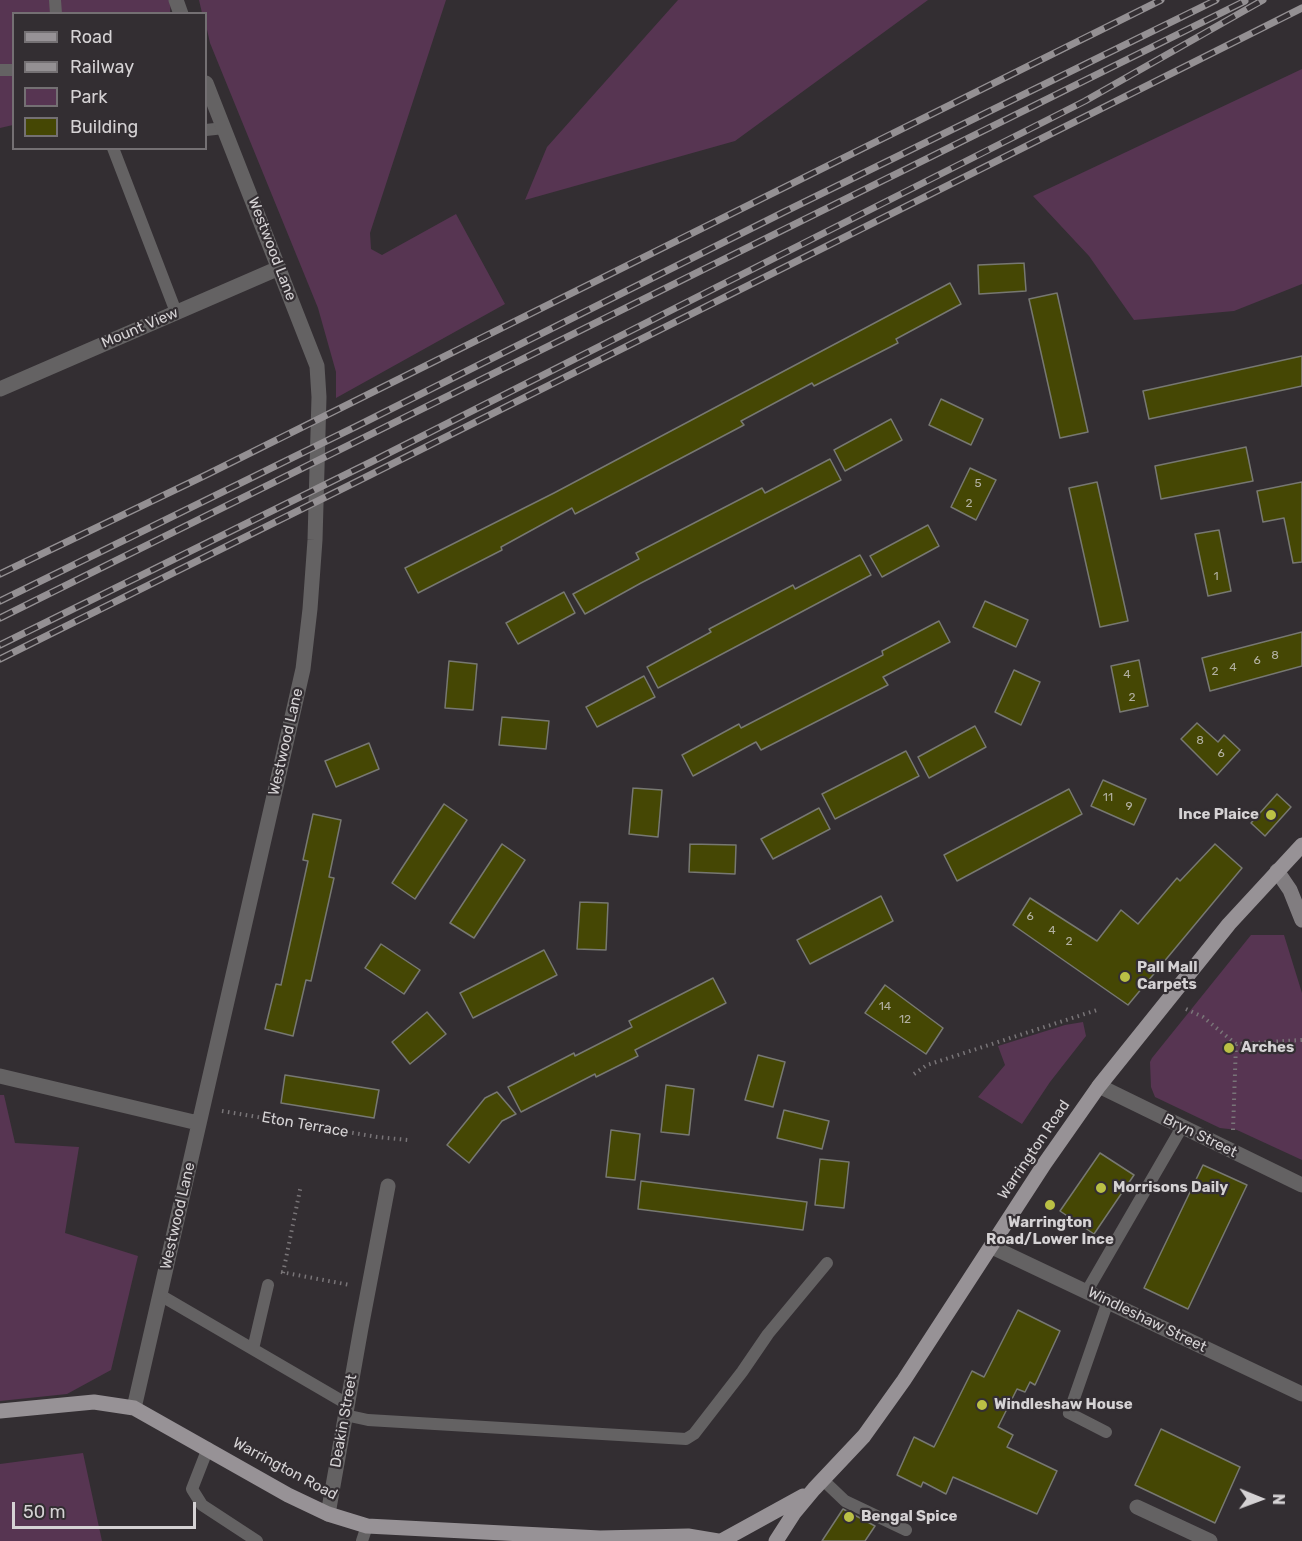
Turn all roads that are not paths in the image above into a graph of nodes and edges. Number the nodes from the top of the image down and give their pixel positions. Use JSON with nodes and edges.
{"nodes":[{"id":1,"x":207,"y":86,"type":"edge"},
{"id":2,"x":224,"y":128,"type":"junction"},
{"id":3,"x":207,"y":130,"type":"edge"},
{"id":4,"x":114,"y":150,"type":"edge"},
{"id":5,"x":279,"y":268,"type":"junction"},
{"id":6,"x":176,"y":312,"type":"junction"},
{"id":7,"x":0,"y":389,"type":"edge"},
{"id":8,"x":1302,"y":845,"type":"edge"},
{"id":9,"x":1277,"y":871,"type":"junction"},
{"id":10,"x":1302,"y":920,"type":"edge"},
{"id":11,"x":0,"y":1076,"type":"edge"},
{"id":12,"x":1099,"y":1086,"type":"junction"},
{"id":13,"x":198,"y":1123,"type":"junction"},
{"id":14,"x":1182,"y":1126,"type":"junction"},
{"id":15,"x":1302,"y":1185,"type":"edge"},
{"id":16,"x":388,"y":1186,"type":"dead end"},
{"id":17,"x":992,"y":1246,"type":"junction"},
{"id":18,"x":827,"y":1263,"type":"dead end"},
{"id":19,"x":268,"y":1285,"type":"road end"},
{"id":20,"x":1087,"y":1291,"type":"junction"},
{"id":21,"x":160,"y":1295,"type":"junction"},
{"id":22,"x":1108,"y":1301,"type":"junction"},
{"id":23,"x":253,"y":1349,"type":"junction"},
{"id":24,"x":1302,"y":1394,"type":"edge"},
{"id":25,"x":134,"y":1408,"type":"junction"},
{"id":26,"x":346,"y":1410,"type":"junction"},
{"id":27,"x":0,"y":1411,"type":"edge"},
{"id":28,"x":1106,"y":1432,"type":"dead end"},
{"id":29,"x":208,"y":1448,"type":"junction"},
{"id":30,"x":818,"y":1485,"type":"junction"},
{"id":31,"x":1137,"y":1507,"type":"dead end"},
{"id":32,"x":328,"y":1514,"type":"junction"},
{"id":33,"x":367,"y":1526,"type":"junction"},
{"id":34,"x":906,"y":1530,"type":"dead end"},
{"id":35,"x":606,"y":1539,"type":"edge"},
{"id":36,"x":633,"y":1539,"type":"edge"},
{"id":37,"x":257,"y":1541,"type":"edge"},
{"id":38,"x":362,"y":1541,"type":"edge"},
{"id":39,"x":720,"y":1541,"type":"edge"},
{"id":40,"x":734,"y":1541,"type":"edge"},
{"id":41,"x":776,"y":1541,"type":"edge"},
{"id":42,"x":1210,"y":1541,"type":"edge"}],
"edges":[{"from":1,"to":2,"type":"street","name":"Westwood Lane"},
{"from":2,"to":3,"type":"lane"},
{"from":2,"to":5,"type":"street","name":"Westwood Lane"},
{"from":4,"to":6,"type":"lane"},
{"from":5,"to":6,"type":"street","name":"Mount View"},
{"from":5,"to":13,"type":"street","name":"Westwood Lane"},
{"from":6,"to":7,"type":"street","name":"Mount View"},
{"from":8,"to":9,"type":"main road","name":"Warrington Road"},
{"from":9,"to":10,"type":"street"},
{"from":9,"to":12,"type":"main road","name":"Warrington Road"},
{"from":11,"to":13,"type":"street"},
{"from":12,"to":14,"type":"street","name":"Bryn Street"},
{"from":12,"to":17,"type":"main road","name":"Warrington Road"},
{"from":13,"to":21,"type":"street","name":"Westwood Lane"},
{"from":14,"to":15,"type":"street","name":"Bryn Street"},
{"from":14,"to":20,"type":"lane"},
{"from":16,"to":26,"type":"street","name":"Deakin Street"},
{"from":17,"to":20,"type":"street","name":"Windleshaw Street"},
{"from":17,"to":30,"type":"main road","name":"Warrington Road"},
{"from":18,"to":26,"type":"lane"},
{"from":19,"to":23,"type":"lane"},
{"from":20,"to":22,"type":"street","name":"Windleshaw Street"},
{"from":21,"to":23,"type":"lane"},
{"from":21,"to":25,"type":"street","name":"Westwood Lane"},
{"from":22,"to":24,"type":"street","name":"Windleshaw Street"},
{"from":22,"to":28,"type":"lane"},
{"from":23,"to":26,"type":"lane"},
{"from":25,"to":27,"type":"main road","name":"Warrington Road"},
{"from":25,"to":29,"type":"main road","name":"Warrington Road"},
{"from":26,"to":32,"type":"street","name":"Deakin Street"},
{"from":29,"to":32,"type":"main road","name":"Warrington Road"},
{"from":29,"to":37,"type":"lane"},
{"from":30,"to":34,"type":"lane"},
{"from":30,"to":39,"type":"main road","name":"Warrington Road"},
{"from":30,"to":41,"type":"main road","name":"Warrington Road"},
{"from":31,"to":42,"type":"street"},
{"from":32,"to":33,"type":"main road","name":"Warrington Road"},
{"from":33,"to":35,"type":"main road","name":"Warrington Road"},
{"from":33,"to":38,"type":"lane"},
{"from":35,"to":36,"type":"main road","name":"Warrington Road"},
{"from":36,"to":39,"type":"main road","name":"Warrington Road"},
{"from":39,"to":40,"type":"main road"}]}
